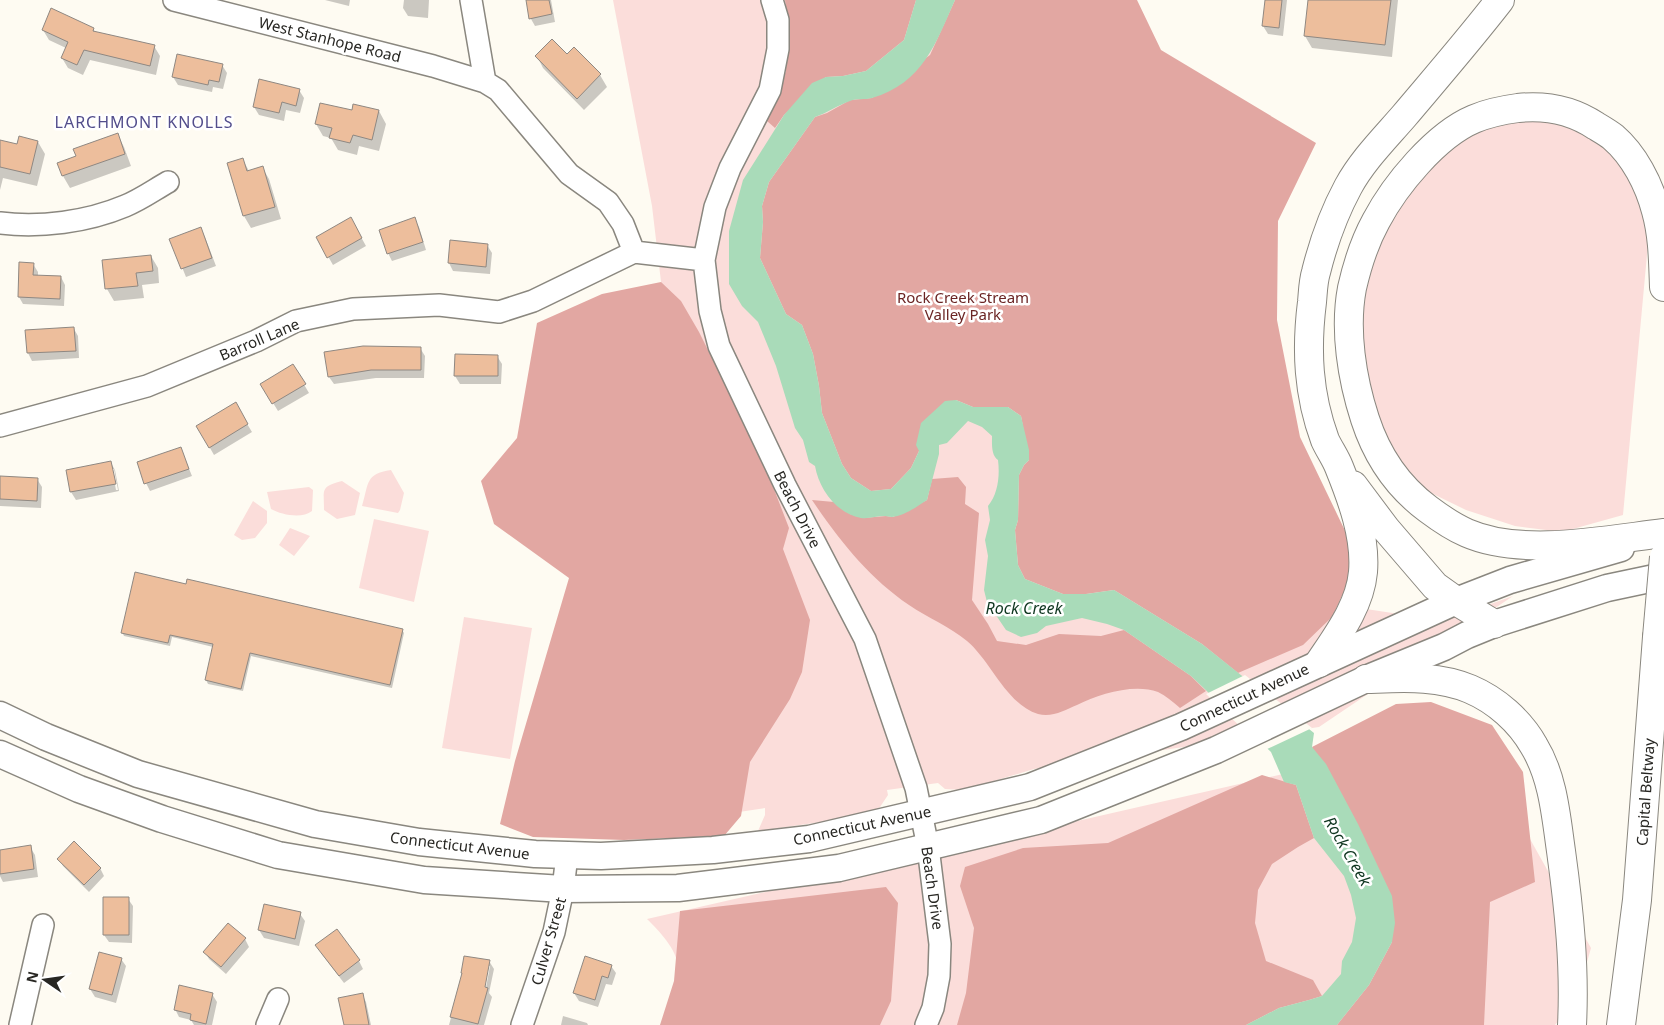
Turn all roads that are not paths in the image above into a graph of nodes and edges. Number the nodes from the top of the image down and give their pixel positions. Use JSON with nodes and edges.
{"nodes":[{"id":1,"x":174,"y":0,"type":"edge"},
{"id":2,"x":470,"y":0,"type":"edge"},
{"id":3,"x":772,"y":0,"type":"edge"},
{"id":4,"x":1500,"y":0,"type":"edge"},
{"id":5,"x":485,"y":82,"type":"junction"},
{"id":6,"x":168,"y":182,"type":"dead end"},
{"id":7,"x":0,"y":223,"type":"edge"},
{"id":8,"x":634,"y":252,"type":"junction"},
{"id":9,"x":704,"y":260,"type":"junction"},
{"id":10,"x":1664,"y":287,"type":"edge"},
{"id":11,"x":0,"y":426,"type":"edge"},
{"id":12,"x":1339,"y":466,"type":"junction"},
{"id":13,"x":1664,"y":535,"type":"edge"},
{"id":14,"x":1664,"y":557,"type":"edge"},
{"id":15,"x":1664,"y":576,"type":"edge"},
{"id":16,"x":1456,"y":602,"type":"junction"},
{"id":17,"x":1494,"y":624,"type":"junction"},
{"id":18,"x":1307,"y":668,"type":"junction"},
{"id":19,"x":1366,"y":679,"type":"junction"},
{"id":20,"x":0,"y":715,"type":"edge"},
{"id":21,"x":0,"y":754,"type":"edge"},
{"id":22,"x":122,"y":768,"type":"junction"},
{"id":23,"x":109,"y":800,"type":"junction"},
{"id":24,"x":921,"y":813,"type":"junction"},
{"id":25,"x":928,"y":847,"type":"junction"},
{"id":26,"x":567,"y":855,"type":"junction"},
{"id":27,"x":563,"y":889,"type":"junction"},
{"id":28,"x":43,"y":925,"type":"dead end"},
{"id":29,"x":278,"y":999,"type":"dead end"},
{"id":30,"x":20,"y":1025,"type":"edge"},
{"id":31,"x":267,"y":1025,"type":"edge"},
{"id":32,"x":522,"y":1025,"type":"edge"},
{"id":33,"x":926,"y":1025,"type":"edge"},
{"id":34,"x":1572,"y":1025,"type":"edge"},
{"id":35,"x":1621,"y":1025,"type":"edge"}],
"edges":[{"from":1,"to":5,"type":"street","name":"West Stanhope Road"},
{"from":2,"to":5,"type":"street"},
{"from":3,"to":9,"type":"street","name":"Beach Drive"},
{"from":4,"to":12,"type":"highway"},
{"from":5,"to":8,"type":"street"},
{"from":6,"to":7,"type":"street"},
{"from":8,"to":9,"type":"street"},
{"from":8,"to":11,"type":"street","name":"Barroll Lane"},
{"from":9,"to":24,"type":"street","name":"Beach Drive"},
{"from":10,"to":13,"type":"highway"},
{"from":12,"to":16,"type":"highway"},
{"from":12,"to":18,"type":"highway"},
{"from":13,"to":16,"type":"main road","name":"Connecticut Avenue"},
{"from":14,"to":35,"type":"highway","name":"Capital Beltway","bridge":true},
{"from":15,"to":17,"type":"main road"},
{"from":16,"to":17,"type":"highway"},
{"from":16,"to":18,"type":"main road","name":"Connecticut Avenue"},
{"from":17,"to":19,"type":"main road"},
{"from":18,"to":24,"type":"main road","name":"Connecticut Avenue"},
{"from":19,"to":25,"type":"main road"},
{"from":19,"to":34,"type":"highway"},
{"from":20,"to":22,"type":"main road","name":"Connecticut Avenue"},
{"from":21,"to":23,"type":"main road"},
{"from":22,"to":23,"type":"main road"},
{"from":22,"to":26,"type":"main road","name":"Connecticut Avenue"},
{"from":23,"to":27,"type":"main road"},
{"from":24,"to":25,"type":"street","name":"Beach Drive"},
{"from":24,"to":26,"type":"main road","name":"Connecticut Avenue"},
{"from":25,"to":27,"type":"main road"},
{"from":25,"to":33,"type":"street","name":"Beach Drive"},
{"from":26,"to":27,"type":"street","name":"Culver Street"},
{"from":27,"to":32,"type":"street","name":"Culver Street"},
{"from":28,"to":30,"type":"street"},
{"from":29,"to":31,"type":"street"}]}
